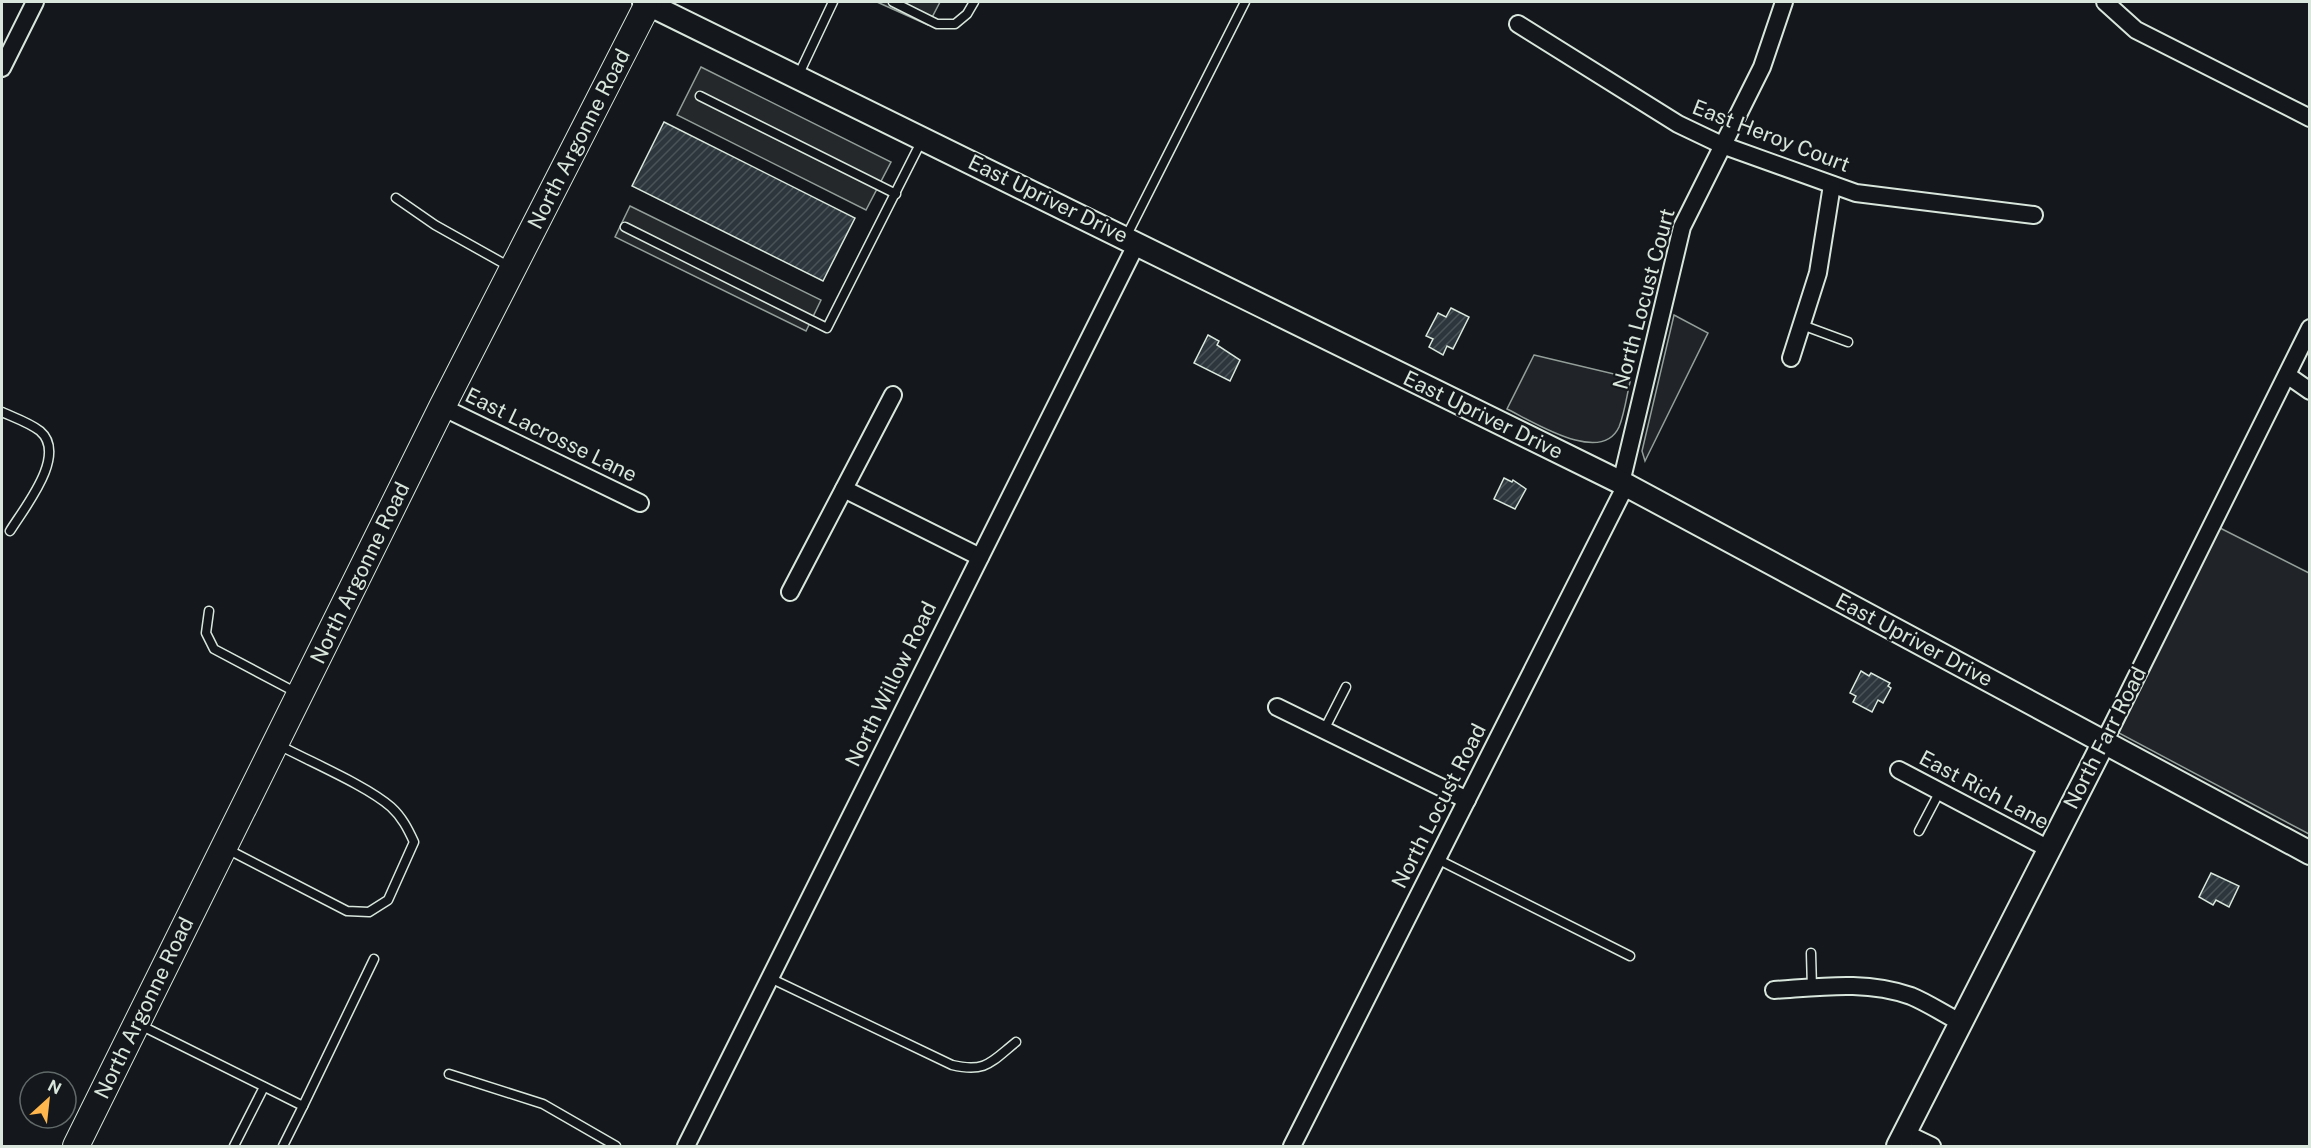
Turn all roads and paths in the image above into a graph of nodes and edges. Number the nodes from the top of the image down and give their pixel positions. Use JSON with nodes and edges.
{"nodes":[{"id":1,"x":35,"y":2,"type":"edge"},
{"id":2,"x":647,"y":2,"type":"edge"},
{"id":3,"x":833,"y":2,"type":"edge"},
{"id":4,"x":893,"y":2,"type":"edge"},
{"id":5,"x":974,"y":2,"type":"edge"},
{"id":6,"x":1245,"y":2,"type":"edge"},
{"id":7,"x":1784,"y":2,"type":"edge"},
{"id":8,"x":2104,"y":2,"type":"edge"},
{"id":9,"x":1518,"y":24,"type":"dead end"},
{"id":10,"x":2,"y":68,"type":"edge"},
{"id":11,"x":798,"y":76,"type":"junction"},
{"id":12,"x":700,"y":96,"type":"dead end"},
{"id":13,"x":2310,"y":118,"type":"edge"},
{"id":14,"x":923,"y":137,"type":"junction"},
{"id":15,"x":1722,"y":146,"type":"junction"},
{"id":16,"x":1832,"y":185,"type":"junction"},
{"id":17,"x":896,"y":194,"type":"junction"},
{"id":18,"x":396,"y":198,"type":"dead end"},
{"id":19,"x":2034,"y":215,"type":"dead end"},
{"id":20,"x":625,"y":226,"type":"dead end"},
{"id":21,"x":1131,"y":240,"type":"junction"},
{"id":22,"x":513,"y":269,"type":"junction"},
{"id":23,"x":1802,"y":325,"type":"junction"},
{"id":24,"x":2310,"y":328,"type":"edge"},
{"id":25,"x":1848,"y":342,"type":"dead end"},
{"id":26,"x":1791,"y":358,"type":"dead end"},
{"id":27,"x":2286,"y":375,"type":"junction"},
{"id":28,"x":2310,"y":391,"type":"edge"},
{"id":29,"x":893,"y":395,"type":"dead end"},
{"id":30,"x":442,"y":407,"type":"junction"},
{"id":31,"x":2,"y":412,"type":"edge"},
{"id":32,"x":1623,"y":484,"type":"junction"},
{"id":33,"x":844,"y":489,"type":"junction"},
{"id":34,"x":640,"y":503,"type":"dead end"},
{"id":35,"x":10,"y":531,"type":"dead end"},
{"id":36,"x":980,"y":557,"type":"junction"},
{"id":37,"x":790,"y":592,"type":"dead end"},
{"id":38,"x":208,"y":611,"type":"dead end"},
{"id":39,"x":1346,"y":687,"type":"dead end"},
{"id":40,"x":300,"y":694,"type":"junction"},
{"id":41,"x":1277,"y":707,"type":"dead end"},
{"id":42,"x":1324,"y":730,"type":"junction"},
{"id":43,"x":2104,"y":742,"type":"junction"},
{"id":44,"x":276,"y":744,"type":"junction"},
{"id":45,"x":1899,"y":770,"type":"dead end"},
{"id":46,"x":1940,"y":791,"type":"junction"},
{"id":47,"x":1467,"y":800,"type":"junction"},
{"id":48,"x":1919,"y":831,"type":"dead end"},
{"id":49,"x":224,"y":847,"type":"junction"},
{"id":50,"x":2049,"y":849,"type":"junction"},
{"id":51,"x":2310,"y":853,"type":"edge"},
{"id":52,"x":1437,"y":859,"type":"junction"},
{"id":53,"x":1811,"y":953,"type":"dead end"},
{"id":54,"x":1630,"y":956,"type":"dead end"},
{"id":55,"x":374,"y":959,"type":"dead end"},
{"id":56,"x":770,"y":978,"type":"junction"},
{"id":57,"x":1812,"y":988,"type":"junction"},
{"id":58,"x":1774,"y":990,"type":"dead end"},
{"id":59,"x":1960,"y":1022,"type":"junction"},
{"id":60,"x":137,"y":1023,"type":"junction"},
{"id":61,"x":1016,"y":1042,"type":"dead end"},
{"id":62,"x":449,"y":1074,"type":"dead end"},
{"id":63,"x":264,"y":1086,"type":"junction"},
{"id":64,"x":303,"y":1106,"type":"junction"},
{"id":65,"x":1901,"y":1140,"type":"edge"},
{"id":66,"x":76,"y":1146,"type":"edge"},
{"id":67,"x":234,"y":1146,"type":"edge"},
{"id":68,"x":283,"y":1146,"type":"edge"},
{"id":69,"x":616,"y":1146,"type":"edge"},
{"id":70,"x":686,"y":1146,"type":"edge"},
{"id":71,"x":1292,"y":1146,"type":"edge"},
{"id":72,"x":1932,"y":1146,"type":"edge"}],
"edges":[{"from":1,"to":10,"type":"street"},
{"from":2,"to":11,"type":"street","name":"East Upriver Drive"},
{"from":2,"to":22,"type":"main road","name":"North Argonne Road"},
{"from":3,"to":11,"type":"lane"},
{"from":4,"to":5,"type":"lane"},
{"from":6,"to":21,"type":"lane"},
{"from":7,"to":15,"type":"street","name":"North Locust Court"},
{"from":8,"to":13,"type":"street"},
{"from":9,"to":15,"type":"street","name":"East Heroy Court"},
{"from":11,"to":14,"type":"street","name":"East Upriver Drive"},
{"from":12,"to":17,"type":"lane"},
{"from":14,"to":17,"type":"lane"},
{"from":14,"to":21,"type":"street","name":"East Upriver Drive"},
{"from":15,"to":16,"type":"street","name":"East Heroy Court"},
{"from":15,"to":32,"type":"street","name":"North Locust Court"},
{"from":16,"to":19,"type":"street","name":"East Heroy Court"},
{"from":16,"to":23,"type":"street"},
{"from":17,"to":20,"type":"lane"},
{"from":18,"to":22,"type":"lane"},
{"from":21,"to":32,"type":"street","name":"East Upriver Drive"},
{"from":21,"to":36,"type":"street","name":"North Willow Road"},
{"from":22,"to":30,"type":"main road","name":"North Argonne Road"},
{"from":23,"to":25,"type":"lane"},
{"from":23,"to":26,"type":"street"},
{"from":24,"to":27,"type":"street","name":"North Farr Road"},
{"from":27,"to":28,"type":"street"},
{"from":27,"to":43,"type":"street","name":"North Farr Road"},
{"from":29,"to":33,"type":"street"},
{"from":30,"to":34,"type":"street","name":"East Lacrosse Lane"},
{"from":30,"to":40,"type":"main road","name":"North Argonne Road"},
{"from":31,"to":35,"type":"lane"},
{"from":32,"to":43,"type":"street","name":"East Upriver Drive"},
{"from":32,"to":47,"type":"street","name":"North Locust Road"},
{"from":33,"to":36,"type":"street"},
{"from":33,"to":37,"type":"street"},
{"from":36,"to":56,"type":"street","name":"North Willow Road"},
{"from":38,"to":40,"type":"lane"},
{"from":39,"to":42,"type":"lane"},
{"from":40,"to":44,"type":"main road","name":"North Argonne Road"},
{"from":41,"to":42,"type":"street"},
{"from":42,"to":47,"type":"street"},
{"from":43,"to":50,"type":"street","name":"North Farr Road"},
{"from":43,"to":51,"type":"street","name":"East Upriver Drive"},
{"from":44,"to":49,"type":"main road","name":"North Argonne Road"},
{"from":44,"to":49,"type":"lane"},
{"from":45,"to":46,"type":"street","name":"East Rich Lane"},
{"from":46,"to":48,"type":"lane"},
{"from":46,"to":50,"type":"street","name":"East Rich Lane"},
{"from":47,"to":52,"type":"street","name":"North Locust Road"},
{"from":49,"to":60,"type":"main road","name":"North Argonne Road"},
{"from":50,"to":59,"type":"street","name":"North Farr Road"},
{"from":52,"to":54,"type":"lane"},
{"from":52,"to":71,"type":"street","name":"North Locust Road"},
{"from":53,"to":57,"type":"lane"},
{"from":55,"to":64,"type":"lane"},
{"from":56,"to":61,"type":"lane"},
{"from":56,"to":70,"type":"street","name":"North Willow Road"},
{"from":57,"to":58,"type":"street"},
{"from":57,"to":59,"type":"street"},
{"from":59,"to":65,"type":"street","name":"North Farr Road"},
{"from":60,"to":63,"type":"lane"},
{"from":60,"to":66,"type":"main road","name":"North Argonne Road"},
{"from":62,"to":69,"type":"lane"},
{"from":63,"to":64,"type":"lane"},
{"from":63,"to":67,"type":"lane"},
{"from":64,"to":68,"type":"lane"},
{"from":65,"to":72,"type":"street"}]}
